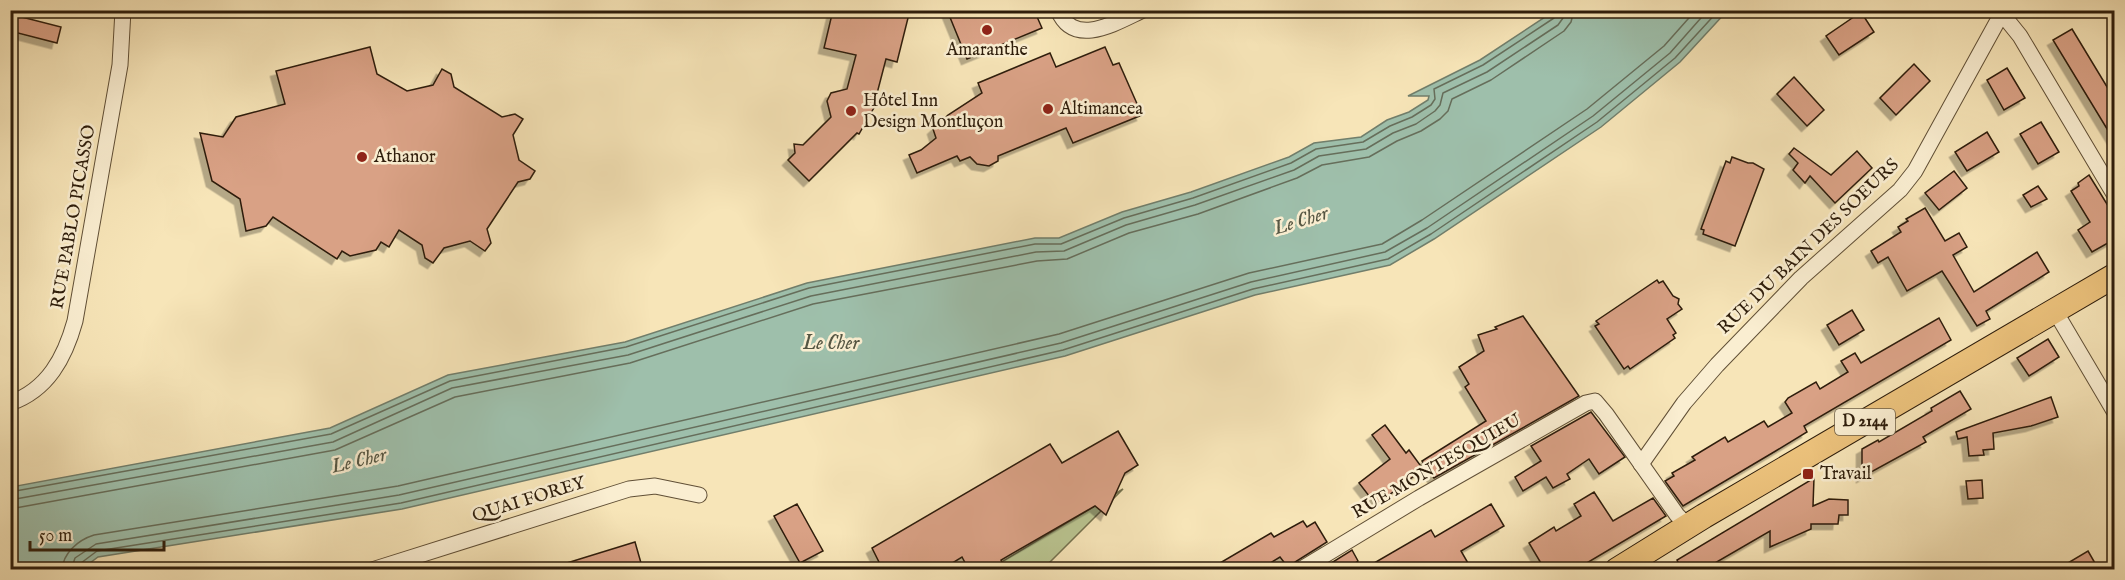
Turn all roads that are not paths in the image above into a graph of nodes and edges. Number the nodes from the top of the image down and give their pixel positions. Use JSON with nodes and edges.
{"nodes":[{"id":1,"x":123,"y":10,"type":"edge"},
{"id":2,"x":1058,"y":10,"type":"edge"},
{"id":3,"x":1143,"y":10,"type":"edge"},
{"id":4,"x":2000,"y":12,"type":"edge"},
{"id":5,"x":2115,"y":194,"type":"edge"},
{"id":6,"x":2115,"y":276,"type":"edge"},
{"id":7,"x":2055,"y":311,"type":"junction"},
{"id":8,"x":10,"y":403,"type":"edge"},
{"id":9,"x":2115,"y":411,"type":"edge"},
{"id":10,"x":1641,"y":464,"type":"junction"},
{"id":11,"x":699,"y":495,"type":"dead end"},
{"id":12,"x":1688,"y":526,"type":"junction"},
{"id":13,"x":1644,"y":562,"type":"edge"},
{"id":14,"x":372,"y":570,"type":"edge"},
{"id":15,"x":1300,"y":570,"type":"edge"},
{"id":16,"x":1617,"y":570,"type":"edge"}],
"edges":[{"from":1,"to":8,"type":"street","name":"RUE PABLO PICASSO"},
{"from":2,"to":3,"type":"street"},
{"from":4,"to":5,"type":"street"},
{"from":4,"to":10,"type":"street","name":"RUE DU BAIN DES SOEURS"},
{"from":6,"to":7,"type":"main road","number":"D 2144"},
{"from":7,"to":9,"type":"street"},
{"from":7,"to":12,"type":"main road","number":"D 2144"},
{"from":10,"to":12,"type":"street"},
{"from":10,"to":15,"type":"street","name":"RUE MONTESQUIEU"},
{"from":11,"to":14,"type":"street","name":"QUAI FOREY"},
{"from":12,"to":13,"type":"main road","number":"D 2144"},
{"from":13,"to":16,"type":"main road","number":"D 2144"}]}
